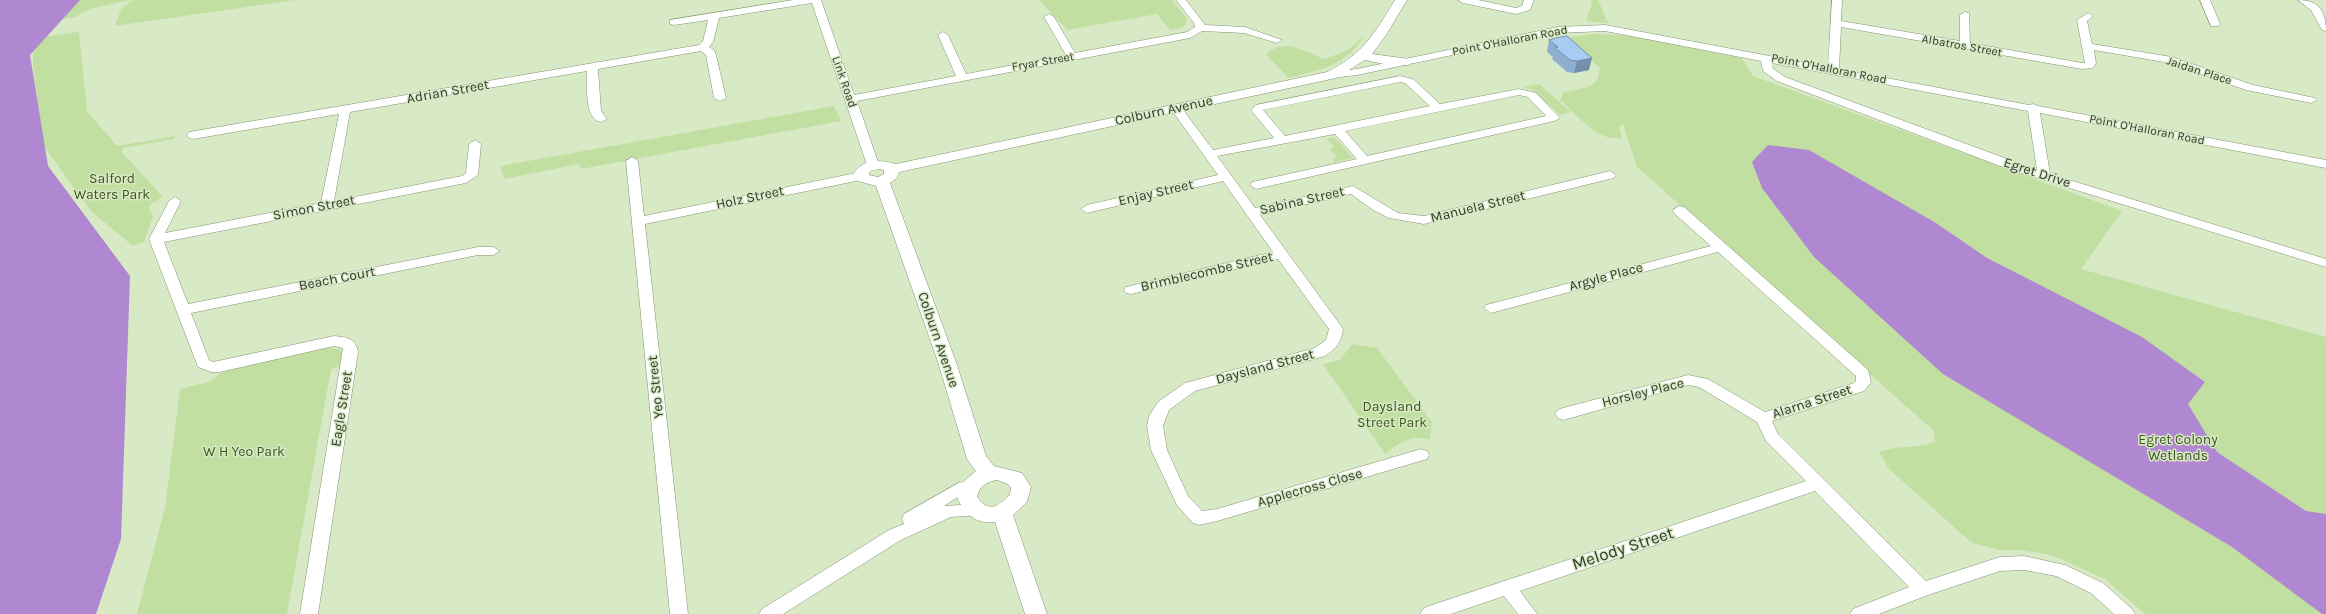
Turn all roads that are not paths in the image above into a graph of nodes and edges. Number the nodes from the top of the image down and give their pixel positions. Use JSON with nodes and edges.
{"nodes":[{"id":1,"x":812,"y":0,"type":"edge"},
{"id":2,"x":816,"y":0,"type":"edge"},
{"id":3,"x":1181,"y":0,"type":"edge"},
{"id":4,"x":1401,"y":0,"type":"edge"},
{"id":5,"x":1463,"y":0,"type":"edge"},
{"id":6,"x":1529,"y":0,"type":"edge"},
{"id":7,"x":2205,"y":0,"type":"edge"},
{"id":8,"x":2303,"y":0,"type":"edge"},
{"id":9,"x":1834,"y":1,"type":"edge"},
{"id":10,"x":1965,"y":14,"type":"dead end"},
{"id":11,"x":714,"y":16,"type":"junction"},
{"id":12,"x":2088,"y":16,"type":"dead end"},
{"id":13,"x":1049,"y":17,"type":"dead end"},
{"id":14,"x":674,"y":22,"type":"dead end"},
{"id":15,"x":1836,"y":23,"type":"junction"},
{"id":16,"x":2215,"y":24,"type":"dead end"},
{"id":17,"x":1200,"y":28,"type":"junction"},
{"id":18,"x":2326,"y":28,"type":"edge"},
{"id":19,"x":943,"y":35,"type":"dead end"},
{"id":20,"x":1277,"y":40,"type":"dead end"},
{"id":21,"x":2087,"y":46,"type":"junction"},
{"id":22,"x":1965,"y":47,"type":"junction"},
{"id":23,"x":702,"y":48,"type":"junction"},
{"id":24,"x":1364,"y":56,"type":"junction"},
{"id":25,"x":1072,"y":57,"type":"junction"},
{"id":26,"x":1766,"y":57,"type":"junction"},
{"id":27,"x":1404,"y":62,"type":"junction"},
{"id":28,"x":592,"y":68,"type":"junction"},
{"id":29,"x":1833,"y":69,"type":"junction"},
{"id":30,"x":1331,"y":75,"type":"junction"},
{"id":31,"x":962,"y":77,"type":"junction"},
{"id":32,"x":720,"y":98,"type":"dead end"},
{"id":33,"x":850,"y":99,"type":"junction"},
{"id":34,"x":2311,"y":100,"type":"dead end"},
{"id":35,"x":2033,"y":107,"type":"junction"},
{"id":36,"x":1177,"y":108,"type":"junction"},
{"id":37,"x":1439,"y":109,"type":"junction"},
{"id":38,"x":344,"y":110,"type":"junction"},
{"id":39,"x":601,"y":119,"type":"dead end"},
{"id":40,"x":1338,"y":130,"type":"junction"},
{"id":41,"x":193,"y":134,"type":"dead end"},
{"id":42,"x":1282,"y":140,"type":"junction"},
{"id":43,"x":476,"y":144,"type":"dead end"},
{"id":44,"x":1210,"y":154,"type":"junction"},
{"id":45,"x":632,"y":161,"type":"dead end"},
{"id":46,"x":1365,"y":161,"type":"junction"},
{"id":47,"x":873,"y":164,"type":"junction"},
{"id":48,"x":2326,"y":164,"type":"edge"},
{"id":49,"x":888,"y":175,"type":"junction"},
{"id":50,"x":1610,"y":175,"type":"dead end"},
{"id":51,"x":861,"y":176,"type":"junction"},
{"id":52,"x":2044,"y":176,"type":"junction"},
{"id":53,"x":1226,"y":177,"type":"junction"},
{"id":54,"x":1256,"y":185,"type":"dead end"},
{"id":55,"x":1353,"y":190,"type":"joint"},
{"id":56,"x":175,"y":201,"type":"dead end"},
{"id":57,"x":327,"y":206,"type":"junction"},
{"id":58,"x":1086,"y":209,"type":"dead end"},
{"id":59,"x":1679,"y":210,"type":"dead end"},
{"id":60,"x":1252,"y":212,"type":"junction"},
{"id":61,"x":640,"y":221,"type":"junction"},
{"id":62,"x":156,"y":239,"type":"junction"},
{"id":63,"x":1721,"y":247,"type":"junction"},
{"id":64,"x":493,"y":251,"type":"dead end"},
{"id":65,"x":1282,"y":254,"type":"junction"},
{"id":66,"x":2326,"y":263,"type":"edge"},
{"id":67,"x":1131,"y":290,"type":"dead end"},
{"id":68,"x":1491,"y":308,"type":"dead end"},
{"id":69,"x":182,"y":310,"type":"junction"},
{"id":70,"x":1564,"y":414,"type":"dead end"},
{"id":71,"x":1763,"y":418,"type":"junction"},
{"id":72,"x":1421,"y":455,"type":"dead end"},
{"id":73,"x":989,"y":474,"type":"junction"},
{"id":74,"x":1817,"y":484,"type":"junction"},
{"id":75,"x":969,"y":489,"type":"junction"},
{"id":76,"x":975,"y":510,"type":"junction"},
{"id":77,"x":1002,"y":513,"type":"junction"},
{"id":78,"x":1199,"y":518,"type":"joint"},
{"id":79,"x":895,"y":535,"type":"junction"},
{"id":80,"x":1508,"y":588,"type":"junction"},
{"id":81,"x":1923,"y":589,"type":"junction"},
{"id":82,"x":309,"y":614,"type":"edge"},
{"id":83,"x":679,"y":614,"type":"edge"},
{"id":84,"x":768,"y":614,"type":"edge"},
{"id":85,"x":1036,"y":614,"type":"edge"},
{"id":86,"x":1429,"y":614,"type":"edge"},
{"id":87,"x":1528,"y":614,"type":"edge"},
{"id":88,"x":1859,"y":614,"type":"edge"},
{"id":89,"x":2126,"y":614,"type":"edge"}],
"edges":[{"from":1,"to":11,"type":"street"},
{"from":2,"to":33,"type":"street","name":"Link Road"},
{"from":3,"to":17,"type":"street"},
{"from":4,"to":24,"type":"main road","name":"Colburn Avenue"},
{"from":5,"to":6,"type":"street"},
{"from":7,"to":16,"type":"street"},
{"from":8,"to":18,"type":"street"},
{"from":9,"to":15,"type":"street"},
{"from":10,"to":22,"type":"street"},
{"from":11,"to":14,"type":"street"},
{"from":11,"to":23,"type":"street"},
{"from":12,"to":21,"type":"street"},
{"from":13,"to":25,"type":"street"},
{"from":15,"to":22,"type":"street","name":"Albatros Street"},
{"from":15,"to":29,"type":"street"},
{"from":17,"to":20,"type":"street"},
{"from":17,"to":25,"type":"street","name":"Fryar Street"},
{"from":19,"to":31,"type":"street"},
{"from":21,"to":22,"type":"street","name":"Albatros Street"},
{"from":21,"to":34,"type":"street","name":"Jaidan Place"},
{"from":23,"to":28,"type":"street","name":"Adrian Street"},
{"from":23,"to":32,"type":"street"},
{"from":24,"to":27,"type":"main road"},
{"from":24,"to":30,"type":"main road","name":"Colburn Avenue"},
{"from":25,"to":31,"type":"street","name":"Fryar Street"},
{"from":26,"to":27,"type":"street","name":"Point O'Halloran Road"},
{"from":26,"to":29,"type":"street","name":"Point O'Halloran Road"},
{"from":26,"to":52,"type":"street","name":"Egret Drive"},
{"from":27,"to":30,"type":"street","name":"Point O'Halloran Road"},
{"from":28,"to":38,"type":"street","name":"Adrian Street"},
{"from":28,"to":39,"type":"street"},
{"from":29,"to":35,"type":"street","name":"Point O'Halloran Road"},
{"from":30,"to":36,"type":"main road","name":"Colburn Avenue"},
{"from":31,"to":33,"type":"street","name":"Fryar Street"},
{"from":33,"to":47,"type":"street","name":"Link Road"},
{"from":35,"to":48,"type":"street","name":"Point O'Halloran Road"},
{"from":35,"to":52,"type":"street"},
{"from":36,"to":44,"type":"street","name":"Daysland Street"},
{"from":36,"to":49,"type":"main road","name":"Colburn Avenue"},
{"from":37,"to":40,"type":"street"},
{"from":37,"to":42,"type":"street"},
{"from":37,"to":46,"type":"street"},
{"from":38,"to":41,"type":"street","name":"Adrian Street"},
{"from":38,"to":57,"type":"street"},
{"from":40,"to":42,"type":"street"},
{"from":40,"to":46,"type":"street"},
{"from":42,"to":44,"type":"street"},
{"from":43,"to":57,"type":"street","name":"Simon Street"},
{"from":44,"to":53,"type":"street","name":"Daysland Street"},
{"from":45,"to":61,"type":"street","name":"Yeo Street"},
{"from":46,"to":54,"type":"street"},
{"from":47,"to":49,"type":"main road"},
{"from":47,"to":51,"type":"main road"},
{"from":49,"to":51,"type":"main road"},
{"from":49,"to":73,"type":"main road","name":"Colburn Avenue"},
{"from":50,"to":55,"type":"street","name":"Manuela Street"},
{"from":51,"to":61,"type":"street","name":"Holz Street"},
{"from":52,"to":66,"type":"street","name":"Egret Drive"},
{"from":53,"to":58,"type":"street","name":"Enjay Street"},
{"from":53,"to":60,"type":"street","name":"Daysland Street"},
{"from":55,"to":60,"type":"street","name":"Sabina Street"},
{"from":56,"to":62,"type":"street"},
{"from":57,"to":62,"type":"street","name":"Simon Street"},
{"from":59,"to":63,"type":"street","name":"Alarna Street"},
{"from":60,"to":65,"type":"street","name":"Daysland Street"},
{"from":61,"to":83,"type":"street","name":"Yeo Street"},
{"from":62,"to":69,"type":"street"},
{"from":63,"to":68,"type":"street","name":"Argyle Place"},
{"from":63,"to":71,"type":"street","name":"Alarna Street"},
{"from":64,"to":69,"type":"street","name":"Beach Court"},
{"from":65,"to":67,"type":"street","name":"Brimblecombe Street"},
{"from":65,"to":78,"type":"street","name":"Daysland Street"},
{"from":69,"to":82,"type":"street","name":"Eagle Street"},
{"from":70,"to":71,"type":"street","name":"Horsley Place"},
{"from":71,"to":74,"type":"street","name":"Alarna Street"},
{"from":72,"to":78,"type":"street","name":"Applecross Close"},
{"from":73,"to":75,"type":"main road"},
{"from":73,"to":77,"type":"main road"},
{"from":74,"to":80,"type":"street","name":"Melody Street"},
{"from":74,"to":81,"type":"street","name":"Alarna Street"},
{"from":75,"to":76,"type":"main road"},
{"from":75,"to":79,"type":"street"},
{"from":76,"to":77,"type":"main road"},
{"from":76,"to":79,"type":"street"},
{"from":77,"to":85,"type":"main road"},
{"from":79,"to":84,"type":"street"},
{"from":80,"to":86,"type":"street","name":"Melody Street"},
{"from":80,"to":87,"type":"street"},
{"from":81,"to":88,"type":"street"},
{"from":81,"to":89,"type":"street"}]}
